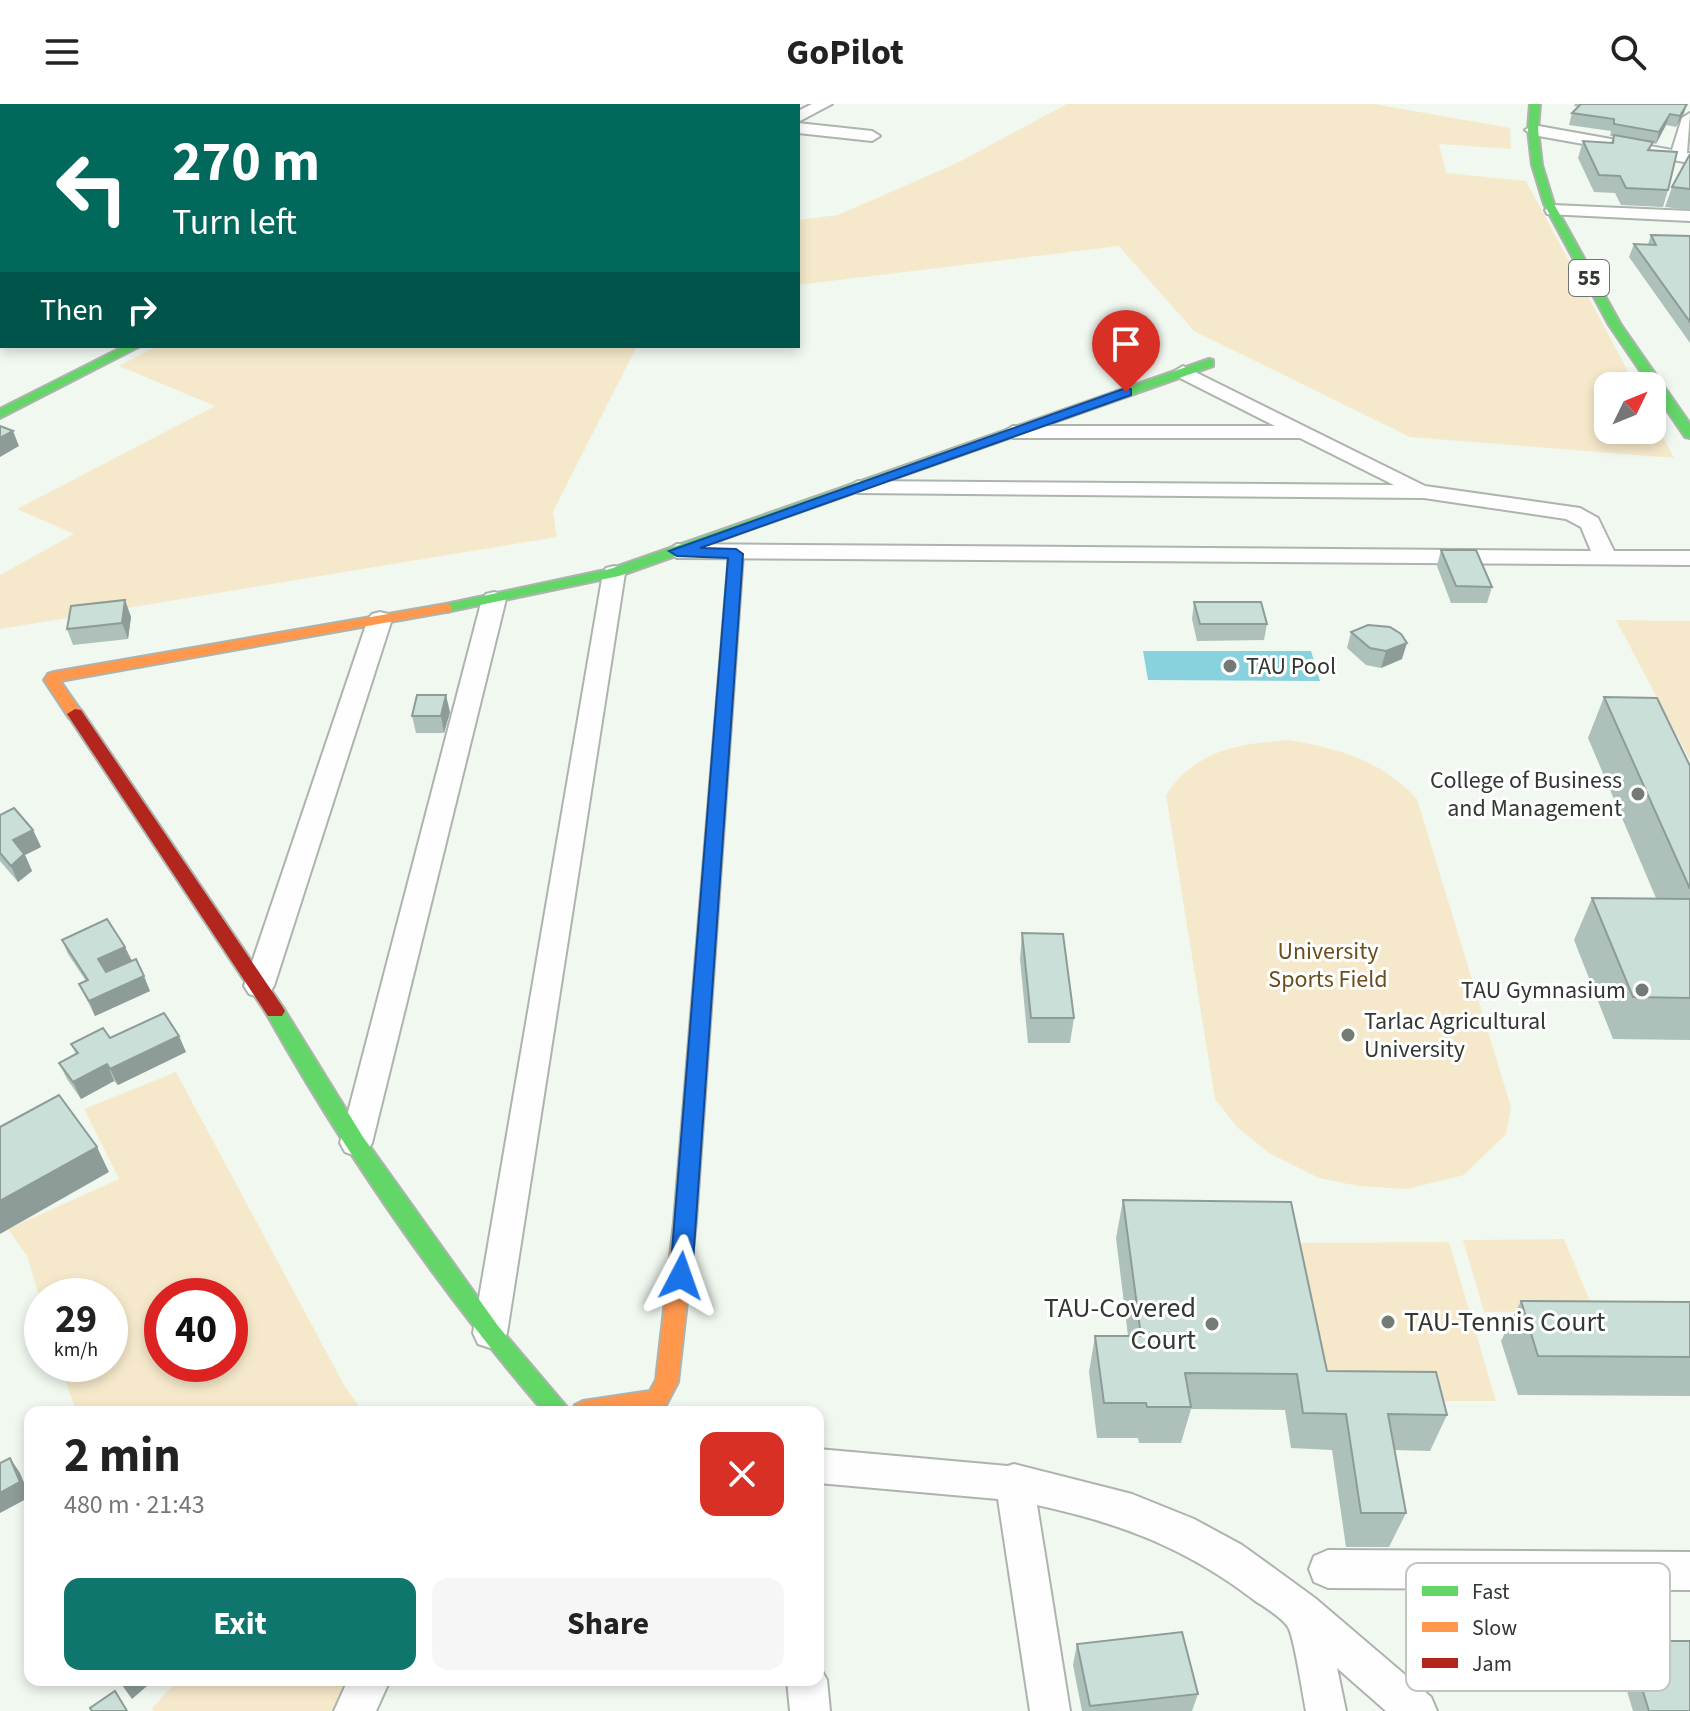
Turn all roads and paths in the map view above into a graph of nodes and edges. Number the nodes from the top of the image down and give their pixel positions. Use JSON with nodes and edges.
{"nodes":[{"id":1,"x":824,"y":104,"type":"edge"},
{"id":2,"x":1535,"y":104,"type":"edge"},
{"id":3,"x":800,"y":116,"type":"edge"},
{"id":4,"x":1690,"y":118,"type":"edge"},
{"id":5,"x":800,"y":128,"type":"edge"},
{"id":6,"x":1533,"y":130,"type":"junction"},
{"id":7,"x":872,"y":136,"type":"dead end"},
{"id":8,"x":1684,"y":157,"type":"edge"},
{"id":9,"x":1553,"y":210,"type":"junction"},
{"id":10,"x":1690,"y":216,"type":"edge"},
{"id":11,"x":130,"y":348,"type":"edge"},
{"id":12,"x":1209,"y":363,"type":"dead end"},
{"id":13,"x":1183,"y":372,"type":"junction"},
{"id":14,"x":1681,"y":403,"type":"edge"},
{"id":15,"x":0,"y":414,"type":"edge"},
{"id":16,"x":1013,"y":432,"type":"junction"},
{"id":17,"x":1303,"y":432,"type":"junction"},
{"id":18,"x":1690,"y":434,"type":"edge"},
{"id":19,"x":858,"y":487,"type":"junction"},
{"id":20,"x":1424,"y":492,"type":"junction"},
{"id":21,"x":677,"y":551,"type":"junction"},
{"id":22,"x":736,"y":554,"type":"junction"},
{"id":23,"x":1606,"y":558,"type":"junction"},
{"id":24,"x":1690,"y":558,"type":"edge"},
{"id":25,"x":614,"y":573,"type":"junction"},
{"id":26,"x":494,"y":599,"type":"junction"},
{"id":27,"x":380,"y":619,"type":"junction"},
{"id":28,"x":259,"y":986,"type":"junction"},
{"id":29,"x":356,"y":1143,"type":"junction"},
{"id":30,"x":490,"y":1333,"type":"junction"},
{"id":31,"x":554,"y":1406,"type":"edge"},
{"id":32,"x":620,"y":1406,"type":"edge"},
{"id":33,"x":824,"y":1466,"type":"edge"},
{"id":34,"x":1014,"y":1481,"type":"junction"},
{"id":35,"x":1328,"y":1569,"type":"dead end"},
{"id":36,"x":1406,"y":1569,"type":"edge"},
{"id":37,"x":1670,"y":1571,"type":"edge"},
{"id":38,"x":1690,"y":1571,"type":"edge"},
{"id":39,"x":1306,"y":1617,"type":"junction"},
{"id":40,"x":367,"y":1686,"type":"edge"},
{"id":41,"x":808,"y":1686,"type":"edge"},
{"id":42,"x":354,"y":1711,"type":"edge"},
{"id":43,"x":810,"y":1711,"type":"edge"},
{"id":44,"x":1050,"y":1711,"type":"edge"},
{"id":45,"x":1326,"y":1711,"type":"edge"},
{"id":46,"x":1417,"y":1711,"type":"edge"}],
"edges":[{"from":1,"to":3,"type":"street"},
{"from":2,"to":6,"type":"main road","number":"55"},
{"from":4,"to":8,"type":"street"},
{"from":5,"to":7,"type":"street"},
{"from":6,"to":8,"type":"street"},
{"from":6,"to":9,"type":"main road","number":"55"},
{"from":9,"to":10,"type":"street"},
{"from":9,"to":14,"type":"main road","number":"55"},
{"from":11,"to":15,"type":"main road"},
{"from":12,"to":13,"type":"main road"},
{"from":13,"to":16,"type":"main road"},
{"from":13,"to":17,"type":"street"},
{"from":14,"to":18,"type":"main road","number":"55"},
{"from":16,"to":17,"type":"street"},
{"from":16,"to":19,"type":"main road"},
{"from":17,"to":20,"type":"street"},
{"from":19,"to":20,"type":"street"},
{"from":19,"to":21,"type":"main road"},
{"from":20,"to":23,"type":"street"},
{"from":21,"to":22,"type":"street"},
{"from":21,"to":25,"type":"main road"},
{"from":22,"to":23,"type":"street"},
{"from":22,"to":32,"type":"main road"},
{"from":23,"to":24,"type":"street"},
{"from":25,"to":26,"type":"main road"},
{"from":25,"to":30,"type":"street"},
{"from":26,"to":27,"type":"main road"},
{"from":26,"to":29,"type":"street"},
{"from":27,"to":28,"type":"street"},
{"from":27,"to":28,"type":"main road"},
{"from":28,"to":29,"type":"main road"},
{"from":29,"to":30,"type":"main road"},
{"from":30,"to":31,"type":"main road"},
{"from":33,"to":34,"type":"street"},
{"from":34,"to":39,"type":"street"},
{"from":34,"to":44,"type":"street"},
{"from":35,"to":36,"type":"street"},
{"from":37,"to":38,"type":"street"},
{"from":39,"to":45,"type":"street"},
{"from":39,"to":46,"type":"street"},
{"from":40,"to":42,"type":"street"},
{"from":41,"to":43,"type":"street"}]}
